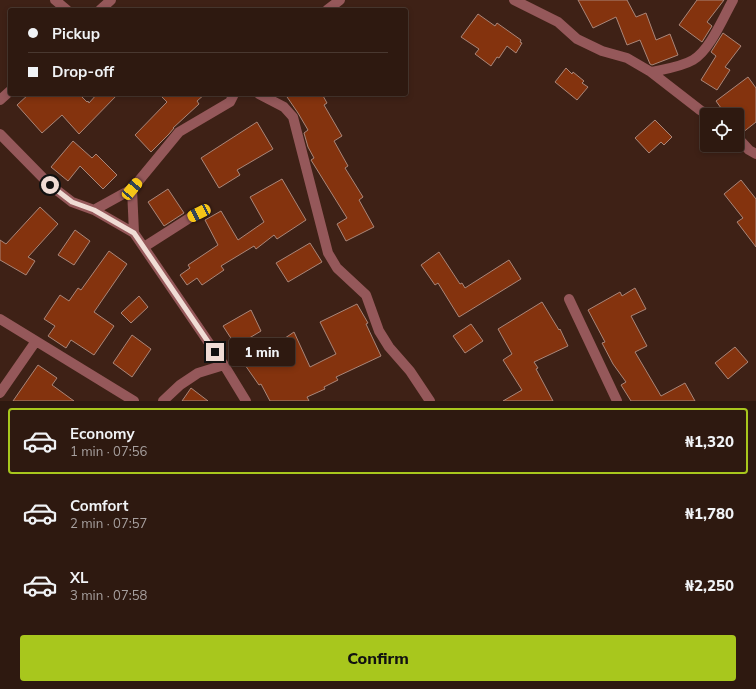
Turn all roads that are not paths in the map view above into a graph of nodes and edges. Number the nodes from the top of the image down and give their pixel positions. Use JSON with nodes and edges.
{"nodes":[{"id":1,"x":55,"y":0,"type":"edge"},
{"id":2,"x":111,"y":0,"type":"edge"},
{"id":3,"x":340,"y":0,"type":"edge"},
{"id":4,"x":514,"y":0,"type":"edge"},
{"id":5,"x":733,"y":0,"type":"edge"},
{"id":6,"x":65,"y":8,"type":"edge"},
{"id":7,"x":102,"y":8,"type":"edge"},
{"id":8,"x":330,"y":8,"type":"edge"},
{"id":9,"x":651,"y":72,"type":"junction"},
{"id":10,"x":8,"y":93,"type":"edge"},
{"id":11,"x":233,"y":96,"type":"edge"},
{"id":12,"x":263,"y":96,"type":"edge"},
{"id":13,"x":0,"y":100,"type":"edge"},
{"id":14,"x":700,"y":110,"type":"edge"},
{"id":15,"x":0,"y":134,"type":"edge"},
{"id":16,"x":744,"y":145,"type":"edge"},
{"id":17,"x":756,"y":154,"type":"edge"},
{"id":18,"x":132,"y":189,"type":"junction"},
{"id":19,"x":94,"y":210,"type":"junction"},
{"id":20,"x":206,"y":210,"type":"dead end"},
{"id":21,"x":134,"y":233,"type":"junction"},
{"id":22,"x":144,"y":247,"type":"junction"},
{"id":23,"x":569,"y":299,"type":"dead end"},
{"id":24,"x":0,"y":319,"type":"edge"},
{"id":25,"x":36,"y":341,"type":"junction"},
{"id":26,"x":224,"y":365,"type":"junction"},
{"id":27,"x":0,"y":393,"type":"edge"},
{"id":28,"x":134,"y":401,"type":"edge"},
{"id":29,"x":163,"y":401,"type":"edge"},
{"id":30,"x":246,"y":401,"type":"edge"},
{"id":31,"x":430,"y":401,"type":"edge"},
{"id":32,"x":617,"y":401,"type":"edge"}],
"edges":[{"from":1,"to":6,"type":"street"},
{"from":2,"to":7,"type":"street"},
{"from":3,"to":8,"type":"street"},
{"from":4,"to":9,"type":"street"},
{"from":5,"to":9,"type":"street"},
{"from":9,"to":14,"type":"street"},
{"from":10,"to":13,"type":"street"},
{"from":11,"to":18,"type":"street"},
{"from":12,"to":31,"type":"street"},
{"from":15,"to":19,"type":"street"},
{"from":16,"to":17,"type":"street"},
{"from":18,"to":19,"type":"street"},
{"from":18,"to":21,"type":"street"},
{"from":19,"to":21,"type":"street"},
{"from":20,"to":22,"type":"street"},
{"from":21,"to":22,"type":"street"},
{"from":22,"to":26,"type":"street"},
{"from":23,"to":32,"type":"street"},
{"from":24,"to":25,"type":"street"},
{"from":25,"to":27,"type":"street"},
{"from":25,"to":28,"type":"street"},
{"from":26,"to":29,"type":"street"},
{"from":26,"to":30,"type":"street"}]}
